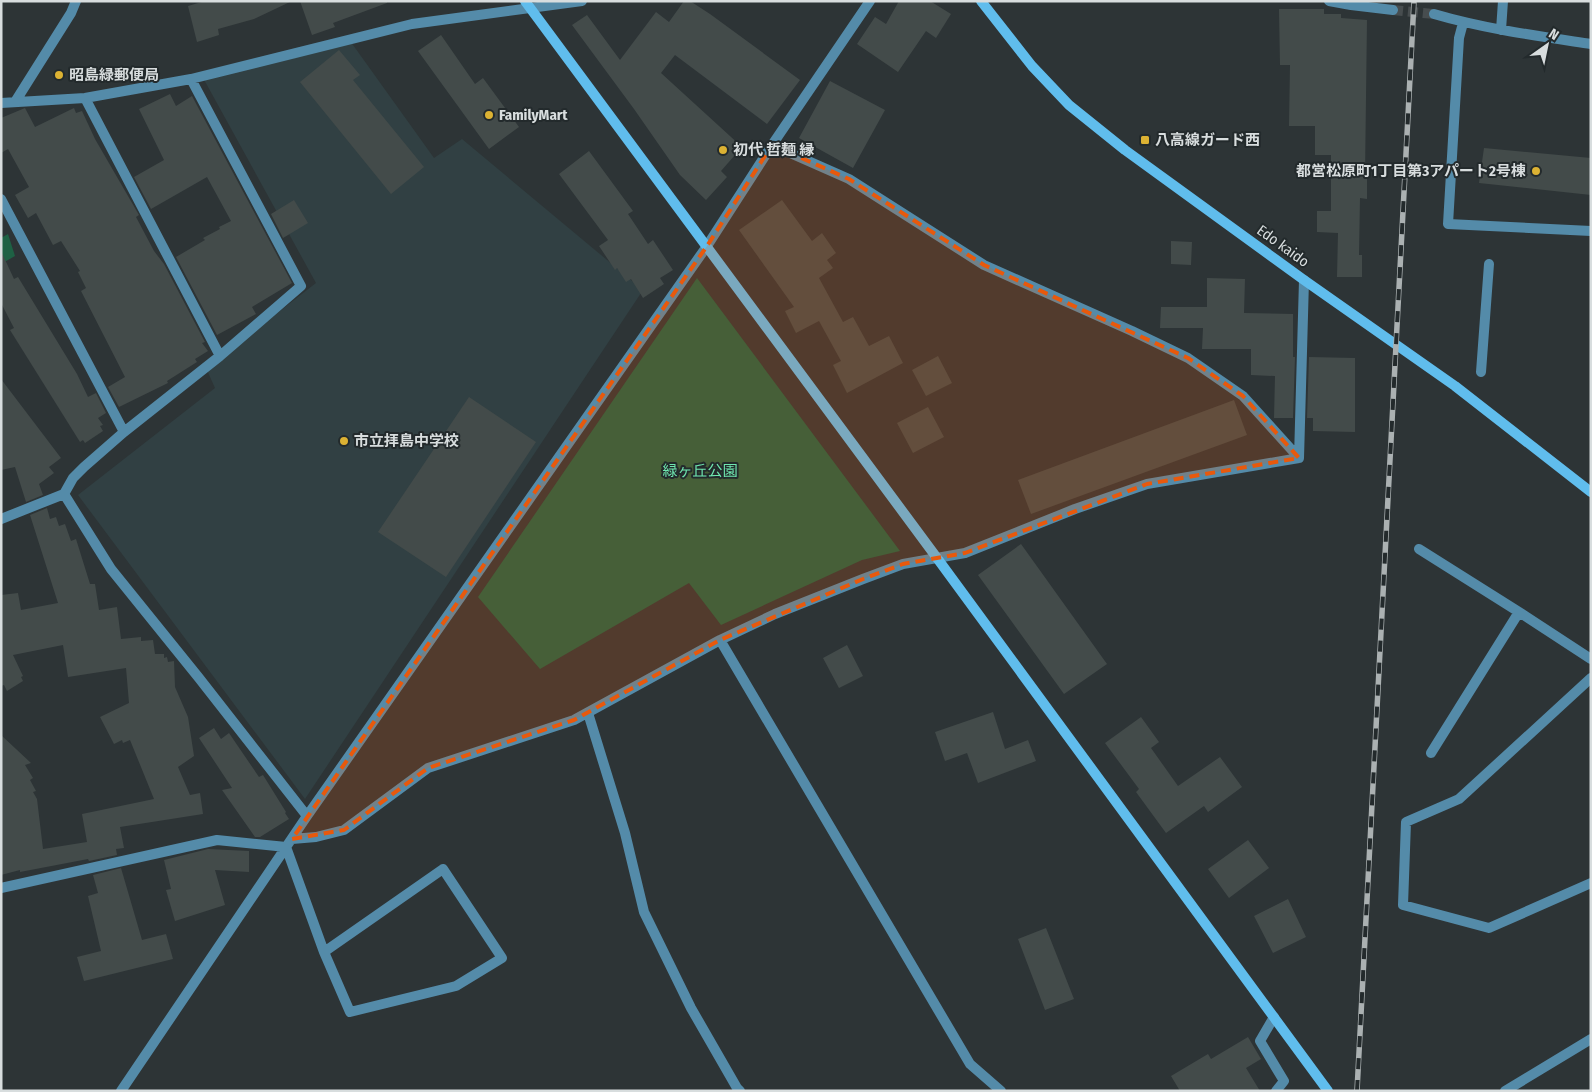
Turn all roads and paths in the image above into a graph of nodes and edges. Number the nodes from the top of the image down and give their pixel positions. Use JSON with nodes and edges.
{"nodes":[{"id":1,"x":76,"y":1,"type":"edge"},
{"id":2,"x":582,"y":1,"type":"edge"},
{"id":3,"x":870,"y":1,"type":"edge"},
{"id":4,"x":981,"y":1,"type":"edge"},
{"id":5,"x":1329,"y":1,"type":"edge"},
{"id":6,"x":1504,"y":1,"type":"edge"},
{"id":7,"x":527,"y":5,"type":"edge"},
{"id":8,"x":1393,"y":10,"type":"tunnel mouth"},
{"id":9,"x":1434,"y":14,"type":"tunnel mouth"},
{"id":10,"x":1463,"y":23,"type":"junction"},
{"id":11,"x":1501,"y":30,"type":"junction"},
{"id":12,"x":1591,"y":44,"type":"edge"},
{"id":13,"x":191,"y":78,"type":"junction"},
{"id":14,"x":85,"y":98,"type":"junction"},
{"id":15,"x":1,"y":102,"type":"edge"},
{"id":16,"x":15,"y":102,"type":"junction"},
{"id":17,"x":772,"y":145,"type":"junction"},
{"id":18,"x":1,"y":199,"type":"edge"},
{"id":19,"x":1591,"y":231,"type":"edge"},
{"id":20,"x":707,"y":246,"type":"junction"},
{"id":21,"x":1489,"y":264,"type":"dead end"},
{"id":22,"x":1304,"y":280,"type":"junction"},
{"id":23,"x":220,"y":356,"type":"junction"},
{"id":24,"x":1481,"y":372,"type":"dead end"},
{"id":25,"x":124,"y":432,"type":"junction"},
{"id":26,"x":1299,"y":458,"type":"junction"},
{"id":27,"x":1591,"y":492,"type":"edge"},
{"id":28,"x":64,"y":494,"type":"junction"},
{"id":29,"x":1,"y":519,"type":"edge"},
{"id":30,"x":1419,"y":549,"type":"dead end"},
{"id":31,"x":937,"y":558,"type":"junction"},
{"id":32,"x":1519,"y":612,"type":"junction"},
{"id":33,"x":720,"y":640,"type":"junction"},
{"id":34,"x":1591,"y":659,"type":"edge"},
{"id":35,"x":1591,"y":678,"type":"edge"},
{"id":36,"x":588,"y":713,"type":"junction"},
{"id":37,"x":1431,"y":753,"type":"dead end"},
{"id":38,"x":307,"y":816,"type":"junction"},
{"id":39,"x":289,"y":843,"type":"junction"},
{"id":40,"x":1591,"y":883,"type":"edge"},
{"id":41,"x":1,"y":888,"type":"edge"},
{"id":42,"x":324,"y":952,"type":"junction"},
{"id":43,"x":1274,"y":1017,"type":"junction"},
{"id":44,"x":1591,"y":1039,"type":"edge"},
{"id":45,"x":121,"y":1091,"type":"edge"},
{"id":46,"x":740,"y":1091,"type":"edge"},
{"id":47,"x":1001,"y":1091,"type":"edge"},
{"id":48,"x":1276,"y":1091,"type":"edge"},
{"id":49,"x":1328,"y":1091,"type":"edge"},
{"id":50,"x":1505,"y":1091,"type":"edge"}],
"edges":[{"from":1,"to":16,"type":"street"},
{"from":2,"to":7,"type":"street"},
{"from":3,"to":17,"type":"street"},
{"from":4,"to":22,"type":"street","name":"Edo kaido"},
{"from":5,"to":8,"type":"street"},
{"from":6,"to":11,"type":"street"},
{"from":7,"to":13,"type":"street"},
{"from":7,"to":20,"type":"street"},
{"from":9,"to":10,"type":"street"},
{"from":10,"to":11,"type":"street"},
{"from":10,"to":19,"type":"street"},
{"from":11,"to":12,"type":"street"},
{"from":13,"to":14,"type":"street"},
{"from":13,"to":23,"type":"street"},
{"from":14,"to":16,"type":"street"},
{"from":14,"to":23,"type":"street"},
{"from":15,"to":16,"type":"street"},
{"from":17,"to":20,"type":"street"},
{"from":17,"to":26,"type":"street"},
{"from":18,"to":25,"type":"street"},
{"from":20,"to":31,"type":"street"},
{"from":20,"to":38,"type":"street"},
{"from":21,"to":24,"type":"street"},
{"from":22,"to":26,"type":"street"},
{"from":22,"to":27,"type":"street","name":"Edo kaido"},
{"from":23,"to":25,"type":"street"},
{"from":25,"to":28,"type":"street"},
{"from":26,"to":31,"type":"street"},
{"from":28,"to":29,"type":"street"},
{"from":28,"to":38,"type":"street"},
{"from":30,"to":32,"type":"street"},
{"from":31,"to":33,"type":"street"},
{"from":31,"to":43,"type":"street"},
{"from":32,"to":34,"type":"street"},
{"from":32,"to":37,"type":"street"},
{"from":33,"to":36,"type":"street"},
{"from":33,"to":47,"type":"street"},
{"from":35,"to":40,"type":"street"},
{"from":36,"to":39,"type":"street"},
{"from":36,"to":46,"type":"street"},
{"from":38,"to":39,"type":"street"},
{"from":39,"to":41,"type":"street"},
{"from":39,"to":42,"type":"street"},
{"from":39,"to":45,"type":"street"},
{"from":42,"to":42,"type":"street"},
{"from":43,"to":48,"type":"street"},
{"from":43,"to":49,"type":"street"},
{"from":44,"to":50,"type":"street"}]}
